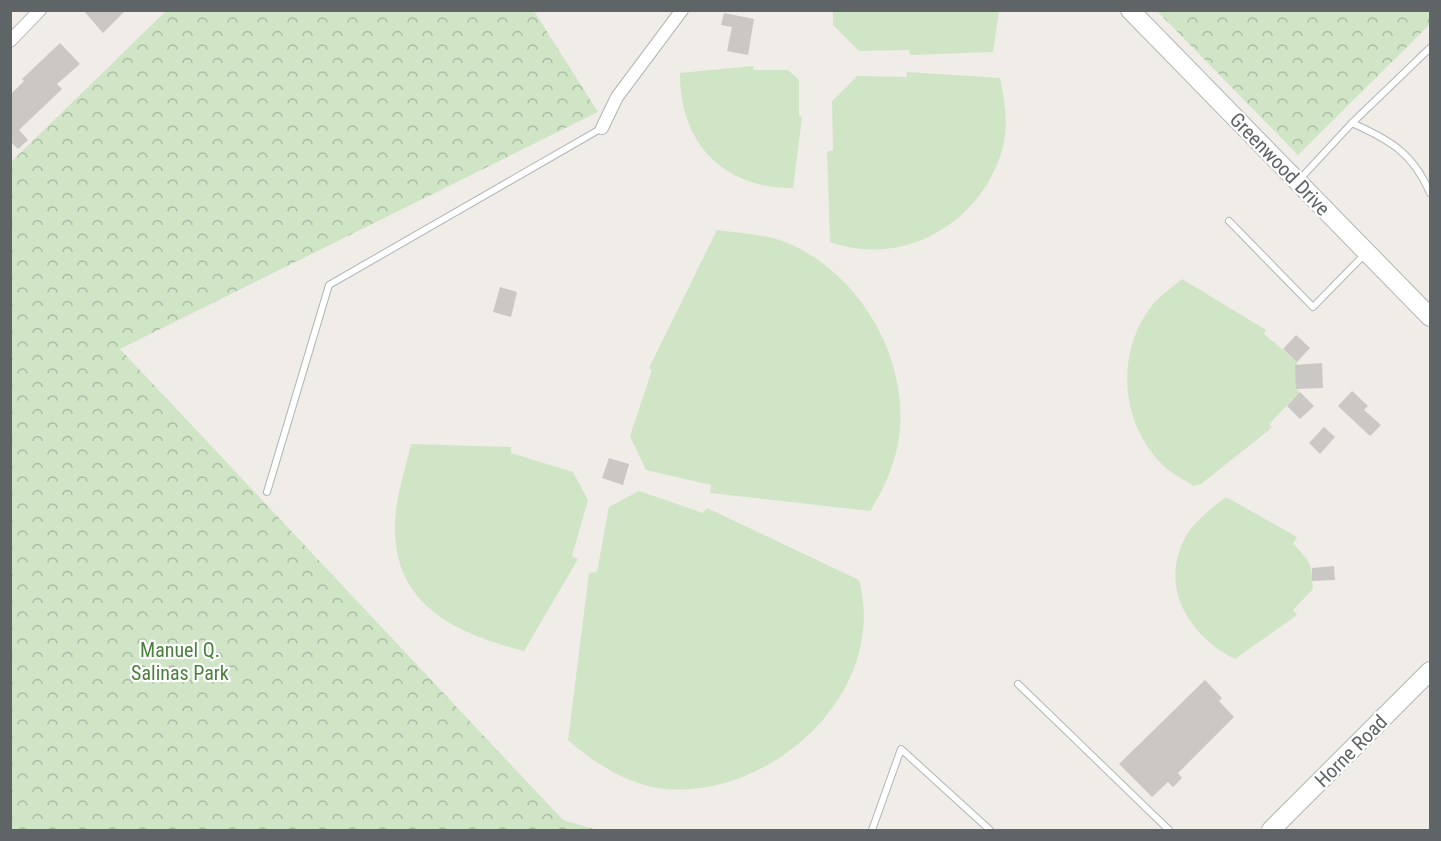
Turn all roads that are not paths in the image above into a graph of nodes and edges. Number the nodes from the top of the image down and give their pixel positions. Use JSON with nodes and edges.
{"nodes":[{"id":1,"x":40,"y":10,"type":"edge"},
{"id":2,"x":682,"y":10,"type":"edge"},
{"id":3,"x":1130,"y":10,"type":"edge"},
{"id":4,"x":10,"y":41,"type":"edge"},
{"id":5,"x":1431,"y":48,"type":"edge"},
{"id":6,"x":1352,"y":123,"type":"junction"},
{"id":7,"x":602,"y":128,"type":"joint"},
{"id":8,"x":1298,"y":182,"type":"junction"},
{"id":9,"x":1431,"y":193,"type":"edge"},
{"id":10,"x":1229,"y":221,"type":"dead end"},
{"id":11,"x":1366,"y":252,"type":"junction"},
{"id":12,"x":1431,"y":317,"type":"edge"},
{"id":13,"x":267,"y":492,"type":"dead end"},
{"id":14,"x":1431,"y":671,"type":"edge"},
{"id":15,"x":1018,"y":684,"type":"dead end"},
{"id":16,"x":872,"y":831,"type":"edge"},
{"id":17,"x":990,"y":831,"type":"edge"},
{"id":18,"x":1169,"y":831,"type":"edge"},
{"id":19,"x":1271,"y":831,"type":"edge"}],
"edges":[{"from":1,"to":4,"type":"street"},
{"from":2,"to":7,"type":"street"},
{"from":3,"to":8,"type":"main road","name":"Greenwood Drive"},
{"from":5,"to":6,"type":"lane"},
{"from":6,"to":8,"type":"lane"},
{"from":6,"to":9,"type":"lane"},
{"from":7,"to":13,"type":"lane"},
{"from":8,"to":11,"type":"main road","name":"Greenwood Drive"},
{"from":10,"to":11,"type":"lane"},
{"from":11,"to":12,"type":"main road","name":"Greenwood Drive"},
{"from":14,"to":19,"type":"main road","name":"Horne Road"},
{"from":15,"to":18,"type":"lane"},
{"from":16,"to":17,"type":"lane"}]}
